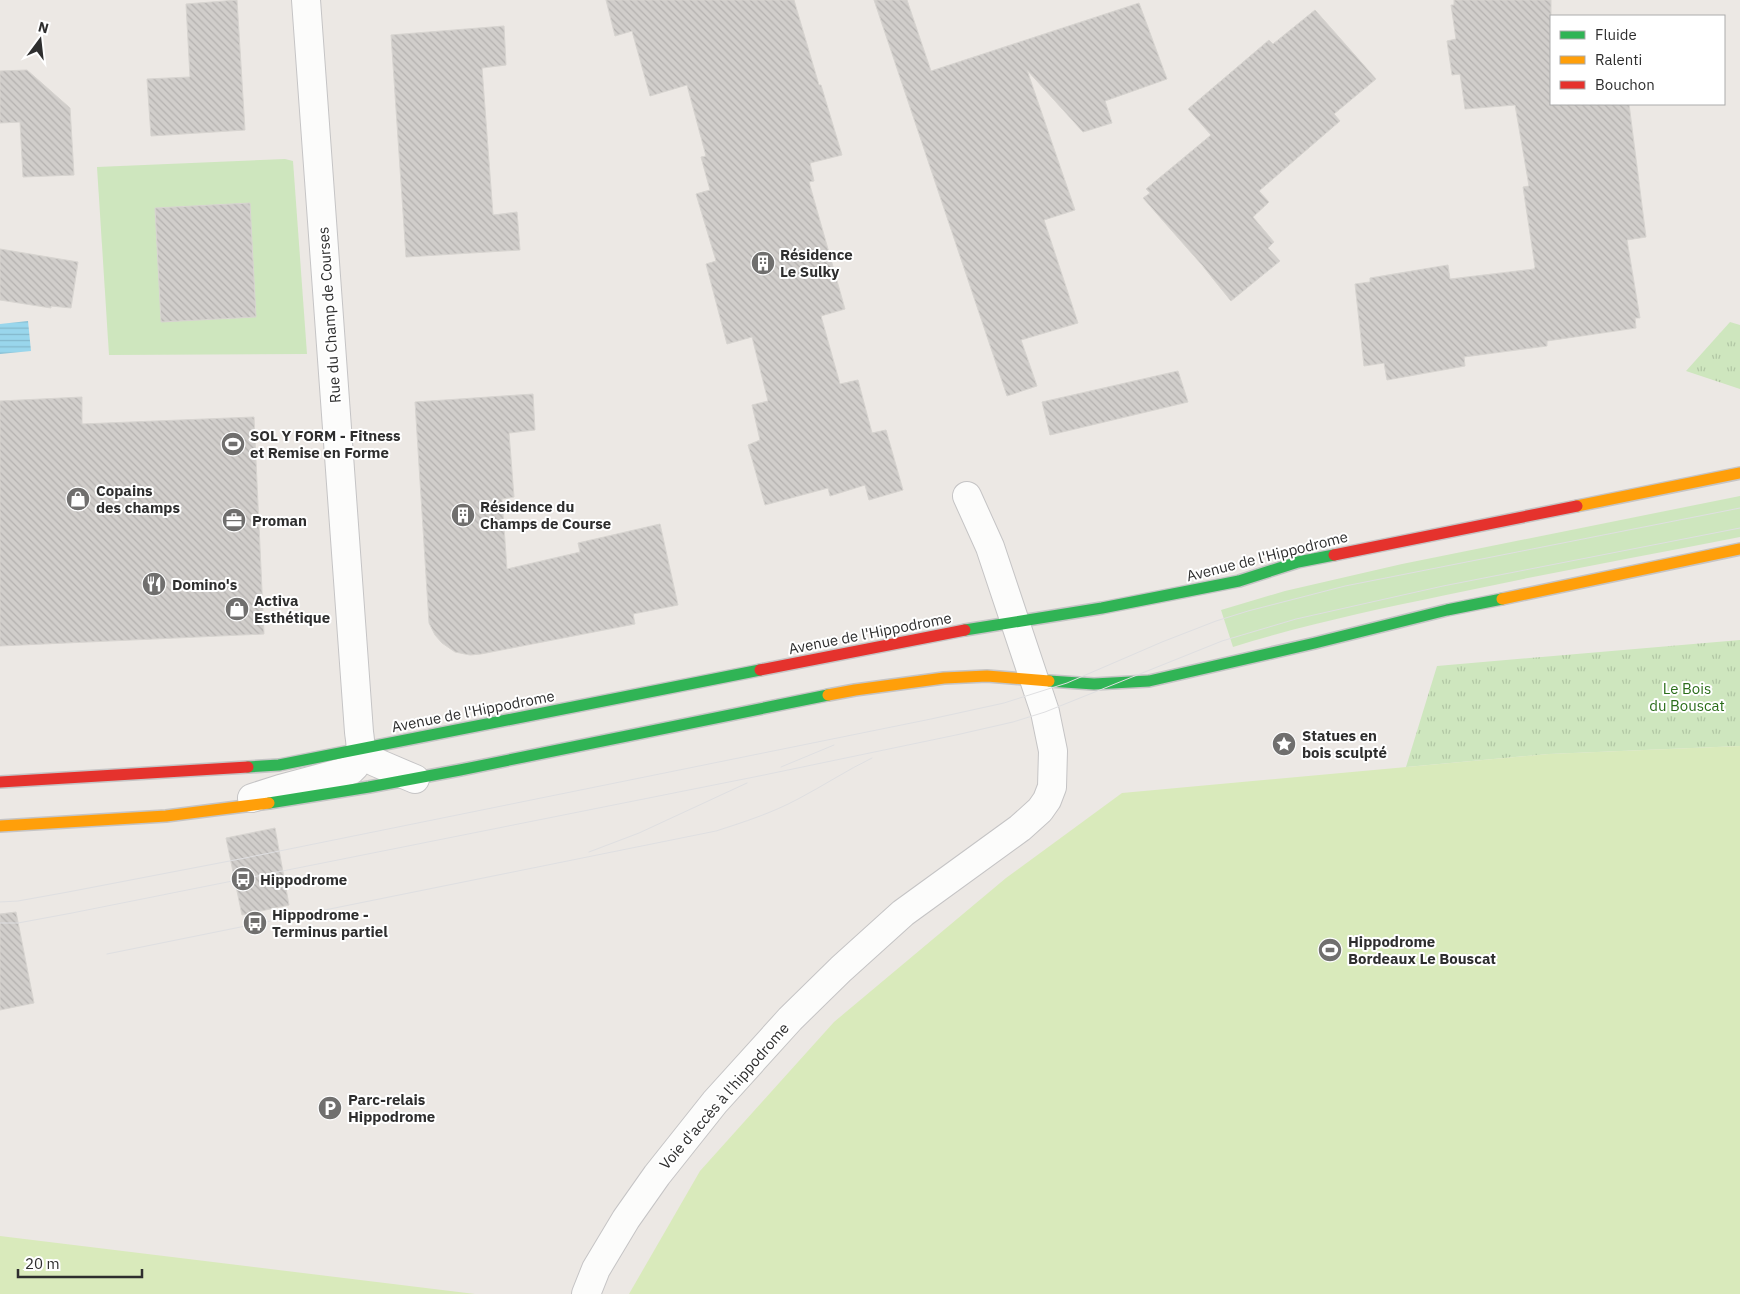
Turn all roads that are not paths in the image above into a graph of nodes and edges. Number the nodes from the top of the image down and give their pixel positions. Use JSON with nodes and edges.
{"nodes":[{"id":1,"x":306,"y":0,"type":"edge"},
{"id":2,"x":1740,"y":473,"type":"edge"},
{"id":3,"x":967,"y":496,"type":"dead end"},
{"id":4,"x":1740,"y":549,"type":"edge"},
{"id":5,"x":1014,"y":622,"type":"junction"},
{"id":6,"x":1034,"y":680,"type":"junction"},
{"id":7,"x":362,"y":749,"type":"junction"},
{"id":8,"x":415,"y":778,"type":"junction"},
{"id":9,"x":0,"y":782,"type":"edge"},
{"id":10,"x":223,"y":809,"type":"junction"},
{"id":11,"x":0,"y":826,"type":"edge"},
{"id":12,"x":586,"y":1294,"type":"edge"}],
"edges":[{"from":1,"to":7,"type":"street","name":"Rue du Champ de Courses"},
{"from":2,"to":5,"type":"street","name":"Avenue de l'Hippodrome"},
{"from":3,"to":5,"type":"street","name":"Voie d'accès à l'hippodrome"},
{"from":4,"to":6,"type":"street"},
{"from":5,"to":6,"type":"street","name":"Voie d'accès à l'hippodrome"},
{"from":5,"to":7,"type":"street","name":"Avenue de l'Hippodrome"},
{"from":6,"to":8,"type":"street"},
{"from":6,"to":12,"type":"street","name":"Voie d'accès à l'hippodrome"},
{"from":7,"to":8,"type":"street"},
{"from":7,"to":9,"type":"street","name":"Avenue de l'Hippodrome"},
{"from":7,"to":10,"type":"street"},
{"from":8,"to":10,"type":"street"},
{"from":10,"to":11,"type":"street"}]}
